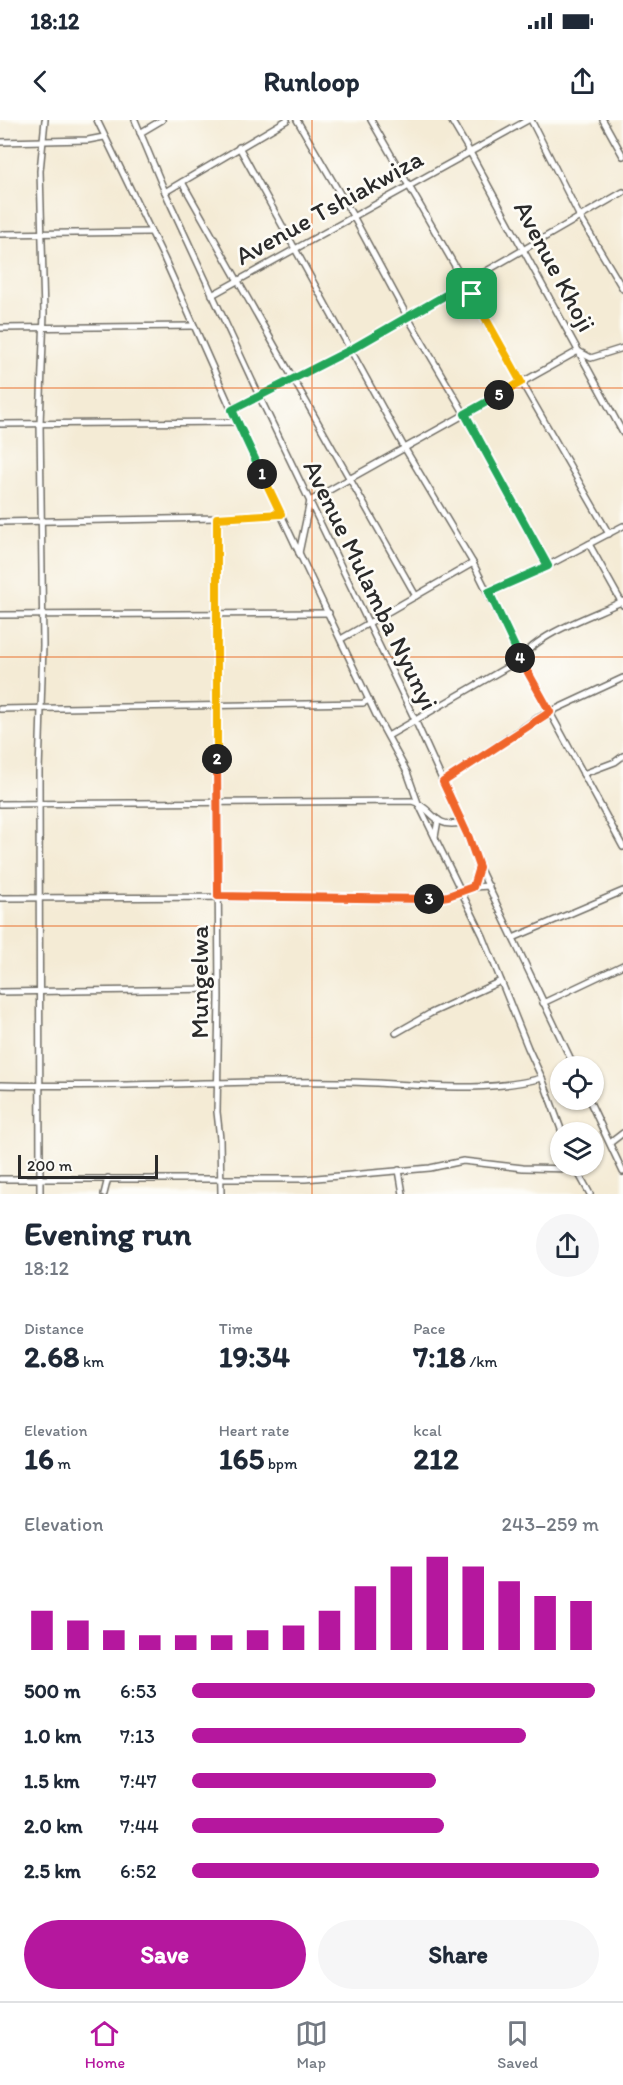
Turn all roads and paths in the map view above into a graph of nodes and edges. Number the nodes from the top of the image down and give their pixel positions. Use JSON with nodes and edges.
{"nodes":[{"id":1,"x":45,"y":120,"type":"edge"},
{"id":2,"x":97,"y":120,"type":"edge"},
{"id":3,"x":135,"y":120,"type":"edge"},
{"id":4,"x":162,"y":120,"type":"edge"},
{"id":5,"x":287,"y":120,"type":"edge"},
{"id":6,"x":297,"y":120,"type":"edge"},
{"id":7,"x":371,"y":120,"type":"edge"},
{"id":8,"x":451,"y":120,"type":"edge"},
{"id":9,"x":529,"y":120,"type":"edge"},
{"id":10,"x":603,"y":120,"type":"edge"},
{"id":11,"x":140,"y":133,"type":"junction"},
{"id":12,"x":104,"y":137,"type":"junction"},
{"id":13,"x":0,"y":142,"type":"edge"},
{"id":14,"x":42,"y":142,"type":"junction"},
{"id":15,"x":239,"y":147,"type":"junction"},
{"id":16,"x":470,"y":151,"type":"junction"},
{"id":17,"x":623,"y":156,"type":"edge"},
{"id":18,"x":182,"y":182,"type":"junction"},
{"id":19,"x":409,"y":184,"type":"junction"},
{"id":20,"x":165,"y":192,"type":"junction"},
{"id":21,"x":623,"y":192,"type":"edge"},
{"id":22,"x":353,"y":216,"type":"junction"},
{"id":23,"x":580,"y":218,"type":"junction"},
{"id":24,"x":150,"y":232,"type":"junction"},
{"id":25,"x":42,"y":233,"type":"junction"},
{"id":26,"x":0,"y":234,"type":"edge"},
{"id":27,"x":294,"y":250,"type":"junction"},
{"id":28,"x":524,"y":251,"type":"junction"},
{"id":29,"x":238,"y":280,"type":"junction"},
{"id":30,"x":465,"y":284,"type":"junction"},
{"id":31,"x":623,"y":289,"type":"edge"},
{"id":32,"x":212,"y":295,"type":"junction"},
{"id":33,"x":407,"y":316,"type":"junction"},
{"id":34,"x":194,"y":326,"type":"junction"},
{"id":35,"x":43,"y":327,"type":"junction"},
{"id":36,"x":0,"y":328,"type":"edge"},
{"id":37,"x":623,"y":348,"type":"edge"},
{"id":38,"x":350,"y":350,"type":"junction"},
{"id":39,"x":578,"y":351,"type":"junction"},
{"id":40,"x":294,"y":379,"type":"junction"},
{"id":41,"x":521,"y":382,"type":"junction"},
{"id":42,"x":259,"y":396,"type":"junction"},
{"id":43,"x":232,"y":410,"type":"junction"},
{"id":44,"x":465,"y":414,"type":"junction"},
{"id":45,"x":237,"y":422,"type":"junction"},
{"id":46,"x":0,"y":424,"type":"edge"},
{"id":47,"x":40,"y":424,"type":"junction"},
{"id":48,"x":623,"y":433,"type":"edge"},
{"id":49,"x":404,"y":447,"type":"junction"},
{"id":50,"x":348,"y":478,"type":"junction"},
{"id":51,"x":310,"y":501,"type":"junction"},
{"id":52,"x":281,"y":514,"type":"junction"},
{"id":53,"x":217,"y":518,"type":"junction"},
{"id":54,"x":41,"y":521,"type":"junction"},
{"id":55,"x":0,"y":522,"type":"edge"},
{"id":56,"x":623,"y":526,"type":"edge"},
{"id":57,"x":609,"y":534,"type":"junction"},
{"id":58,"x":589,"y":544,"type":"junction"},
{"id":59,"x":299,"y":553,"type":"junction"},
{"id":60,"x":474,"y":563,"type":"junction"},
{"id":61,"x":548,"y":566,"type":"junction"},
{"id":62,"x":489,"y":592,"type":"junction"},
{"id":63,"x":416,"y":596,"type":"junction"},
{"id":64,"x":622,"y":603,"type":"edge"},
{"id":65,"x":329,"y":613,"type":"junction"},
{"id":66,"x":216,"y":614,"type":"junction"},
{"id":67,"x":0,"y":615,"type":"edge"},
{"id":68,"x":41,"y":615,"type":"junction"},
{"id":69,"x":369,"y":622,"type":"junction"},
{"id":70,"x":340,"y":639,"type":"junction"},
{"id":71,"x":521,"y":659,"type":"junction"},
{"id":72,"x":623,"y":678,"type":"edge"},
{"id":73,"x":369,"y":700,"type":"junction"},
{"id":74,"x":217,"y":706,"type":"junction"},
{"id":75,"x":41,"y":708,"type":"junction"},
{"id":76,"x":0,"y":709,"type":"edge"},
{"id":77,"x":550,"y":712,"type":"junction"},
{"id":78,"x":416,"y":722,"type":"junction"},
{"id":79,"x":388,"y":736,"type":"junction"},
{"id":80,"x":623,"y":756,"type":"edge"},
{"id":81,"x":583,"y":774,"type":"junction"},
{"id":82,"x":443,"y":782,"type":"junction"},
{"id":83,"x":217,"y":802,"type":"junction"},
{"id":84,"x":418,"y":803,"type":"junction"},
{"id":85,"x":0,"y":804,"type":"edge"},
{"id":86,"x":39,"y":804,"type":"junction"},
{"id":87,"x":438,"y":820,"type":"junction"},
{"id":88,"x":460,"y":823,"type":"junction"},
{"id":89,"x":623,"y":828,"type":"edge"},
{"id":90,"x":615,"y":832,"type":"junction"},
{"id":91,"x":435,"y":837,"type":"junction"},
{"id":92,"x":623,"y":847,"type":"edge"},
{"id":93,"x":479,"y":867,"type":"junction"},
{"id":94,"x":489,"y":886,"type":"junction"},
{"id":95,"x":473,"y":887,"type":"junction"},
{"id":96,"x":462,"y":891,"type":"junction"},
{"id":97,"x":623,"y":891,"type":"edge"},
{"id":98,"x":218,"y":896,"type":"junction"},
{"id":99,"x":0,"y":897,"type":"edge"},
{"id":100,"x":40,"y":897,"type":"junction"},
{"id":101,"x":513,"y":938,"type":"junction"},
{"id":102,"x":623,"y":965,"type":"edge"},
{"id":103,"x":501,"y":981,"type":"junction"},
{"id":104,"x":218,"y":989,"type":"junction"},
{"id":105,"x":40,"y":991,"type":"junction"},
{"id":106,"x":0,"y":992,"type":"edge"},
{"id":107,"x":543,"y":1003,"type":"junction"},
{"id":108,"x":396,"y":1033,"type":"dead end"},
{"id":109,"x":569,"y":1056,"type":"edge"},
{"id":110,"x":542,"y":1078,"type":"junction"},
{"id":111,"x":217,"y":1083,"type":"junction"},
{"id":112,"x":0,"y":1085,"type":"edge"},
{"id":113,"x":41,"y":1086,"type":"junction"},
{"id":114,"x":594,"y":1110,"type":"edge"},
{"id":115,"x":557,"y":1122,"type":"edge"},
{"id":116,"x":623,"y":1132,"type":"edge"},
{"id":117,"x":610,"y":1143,"type":"junction"},
{"id":118,"x":550,"y":1167,"type":"edge"},
{"id":119,"x":399,"y":1170,"type":"junction"},
{"id":120,"x":623,"y":1172,"type":"edge"},
{"id":121,"x":580,"y":1176,"type":"edge"},
{"id":122,"x":108,"y":1178,"type":"junction"},
{"id":123,"x":0,"y":1179,"type":"edge"},
{"id":124,"x":41,"y":1179,"type":"junction"},
{"id":125,"x":221,"y":1180,"type":"junction"},
{"id":126,"x":40,"y":1194,"type":"edge"},
{"id":127,"x":104,"y":1194,"type":"edge"},
{"id":128,"x":221,"y":1194,"type":"edge"},
{"id":129,"x":404,"y":1194,"type":"edge"},
{"id":130,"x":590,"y":1194,"type":"edge"}],
"edges":[{"from":1,"to":14,"type":"street"},
{"from":2,"to":12,"type":"street"},
{"from":3,"to":11,"type":"street","name":"Avenue Mulamba Nyunyi"},
{"from":4,"to":11,"type":"street"},
{"from":5,"to":15,"type":"street"},
{"from":6,"to":22,"type":"street"},
{"from":7,"to":19,"type":"street"},
{"from":8,"to":16,"type":"street","name":"Avenue Khoji"},
{"from":9,"to":16,"type":"street","name":"Avenue Tshiakwiza"},
{"from":9,"to":23,"type":"street"},
{"from":10,"to":17,"type":"street"},
{"from":11,"to":20,"type":"street","name":"Avenue Mulamba Nyunyi"},
{"from":12,"to":14,"type":"street"},
{"from":12,"to":24,"type":"street"},
{"from":13,"to":14,"type":"street"},
{"from":14,"to":25,"type":"street"},
{"from":15,"to":18,"type":"street"},
{"from":15,"to":27,"type":"street"},
{"from":16,"to":19,"type":"street","name":"Avenue Tshiakwiza"},
{"from":16,"to":28,"type":"street","name":"Avenue Khoji"},
{"from":18,"to":20,"type":"street"},
{"from":18,"to":29,"type":"street"},
{"from":19,"to":22,"type":"street","name":"Avenue Tshiakwiza"},
{"from":19,"to":30,"type":"street"},
{"from":20,"to":32,"type":"street","name":"Avenue Mulamba Nyunyi"},
{"from":21,"to":23,"type":"street"},
{"from":22,"to":27,"type":"street","name":"Avenue Tshiakwiza"},
{"from":22,"to":33,"type":"street"},
{"from":23,"to":28,"type":"street"},
{"from":23,"to":31,"type":"street"},
{"from":24,"to":25,"type":"street"},
{"from":24,"to":34,"type":"street"},
{"from":25,"to":26,"type":"street"},
{"from":25,"to":35,"type":"street"},
{"from":27,"to":29,"type":"street","name":"Avenue Tshiakwiza"},
{"from":27,"to":38,"type":"street"},
{"from":28,"to":30,"type":"street"},
{"from":28,"to":39,"type":"street","name":"Avenue Khoji"},
{"from":29,"to":32,"type":"street","name":"Avenue Tshiakwiza"},
{"from":29,"to":40,"type":"street"},
{"from":30,"to":33,"type":"street"},
{"from":30,"to":41,"type":"street"},
{"from":32,"to":42,"type":"street","name":"Avenue Mulamba Nyunyi"},
{"from":33,"to":38,"type":"street"},
{"from":33,"to":44,"type":"street"},
{"from":34,"to":35,"type":"street"},
{"from":34,"to":43,"type":"street"},
{"from":35,"to":36,"type":"street"},
{"from":35,"to":47,"type":"street"},
{"from":37,"to":39,"type":"street"},
{"from":38,"to":40,"type":"street"},
{"from":38,"to":49,"type":"street"},
{"from":39,"to":41,"type":"street"},
{"from":39,"to":48,"type":"street","name":"Avenue Khoji"},
{"from":40,"to":42,"type":"street"},
{"from":40,"to":50,"type":"street"},
{"from":41,"to":44,"type":"street"},
{"from":41,"to":57,"type":"street"},
{"from":42,"to":43,"type":"street"},
{"from":42,"to":51,"type":"street","name":"Avenue Mulamba Nyunyi"},
{"from":43,"to":45,"type":"street"},
{"from":44,"to":49,"type":"street"},
{"from":44,"to":61,"type":"street"},
{"from":45,"to":47,"type":"street"},
{"from":45,"to":52,"type":"street"},
{"from":46,"to":47,"type":"street"},
{"from":47,"to":54,"type":"street"},
{"from":49,"to":50,"type":"street"},
{"from":49,"to":60,"type":"street"},
{"from":50,"to":51,"type":"street"},
{"from":50,"to":63,"type":"street"},
{"from":51,"to":59,"type":"street"},
{"from":51,"to":69,"type":"street","name":"Avenue Mulamba Nyunyi"},
{"from":52,"to":53,"type":"street"},
{"from":52,"to":59,"type":"street"},
{"from":53,"to":54,"type":"street"},
{"from":53,"to":66,"type":"street","name":"Mungelwa"},
{"from":54,"to":55,"type":"street"},
{"from":54,"to":68,"type":"street"},
{"from":56,"to":57,"type":"street"},
{"from":57,"to":58,"type":"street"},
{"from":58,"to":61,"type":"street"},
{"from":58,"to":64,"type":"street"},
{"from":59,"to":65,"type":"street"},
{"from":60,"to":62,"type":"street"},
{"from":60,"to":63,"type":"street"},
{"from":61,"to":62,"type":"street"},
{"from":62,"to":71,"type":"street"},
{"from":63,"to":69,"type":"street"},
{"from":64,"to":71,"type":"street"},
{"from":65,"to":66,"type":"street"},
{"from":65,"to":70,"type":"street"},
{"from":66,"to":68,"type":"street"},
{"from":66,"to":74,"type":"street","name":"Mungelwa"},
{"from":67,"to":68,"type":"street"},
{"from":68,"to":75,"type":"street"},
{"from":69,"to":70,"type":"street"},
{"from":69,"to":78,"type":"street","name":"Avenue Mulamba Nyunyi"},
{"from":70,"to":73,"type":"street"},
{"from":71,"to":77,"type":"street"},
{"from":71,"to":78,"type":"street"},
{"from":72,"to":77,"type":"street"},
{"from":73,"to":74,"type":"street"},
{"from":73,"to":79,"type":"street"},
{"from":74,"to":75,"type":"street"},
{"from":74,"to":83,"type":"street","name":"Mungelwa"},
{"from":75,"to":76,"type":"street"},
{"from":75,"to":86,"type":"street"},
{"from":77,"to":81,"type":"street"},
{"from":77,"to":82,"type":"street"},
{"from":78,"to":79,"type":"street"},
{"from":78,"to":82,"type":"street","name":"Avenue Mulamba Nyunyi"},
{"from":79,"to":84,"type":"street"},
{"from":80,"to":81,"type":"street"},
{"from":81,"to":90,"type":"street"},
{"from":82,"to":88,"type":"street","name":"Avenue Mulamba Nyunyi"},
{"from":83,"to":84,"type":"street"},
{"from":83,"to":86,"type":"street"},
{"from":83,"to":98,"type":"street","name":"Mungelwa"},
{"from":84,"to":87,"type":"street"},
{"from":84,"to":91,"type":"street"},
{"from":85,"to":86,"type":"street"},
{"from":86,"to":100,"type":"street"},
{"from":87,"to":88,"type":"street"},
{"from":87,"to":91,"type":"street"},
{"from":88,"to":93,"type":"street","name":"Avenue Mulamba Nyunyi"},
{"from":89,"to":90,"type":"street"},
{"from":90,"to":92,"type":"street"},
{"from":91,"to":96,"type":"street"},
{"from":93,"to":94,"type":"street","name":"Avenue Mulamba Nyunyi"},
{"from":93,"to":95,"type":"street"},
{"from":94,"to":95,"type":"street"},
{"from":94,"to":101,"type":"street","name":"Avenue Mulamba Nyunyi"},
{"from":95,"to":96,"type":"street"},
{"from":96,"to":98,"type":"street"},
{"from":96,"to":103,"type":"street"},
{"from":97,"to":101,"type":"street"},
{"from":98,"to":100,"type":"street"},
{"from":98,"to":104,"type":"street","name":"Mungelwa"},
{"from":99,"to":100,"type":"street"},
{"from":100,"to":105,"type":"street"},
{"from":101,"to":107,"type":"street","name":"Avenue Mulamba Nyunyi"},
{"from":102,"to":107,"type":"street"},
{"from":103,"to":108,"type":"street"},
{"from":103,"to":110,"type":"street"},
{"from":104,"to":105,"type":"street"},
{"from":104,"to":111,"type":"street","name":"Mungelwa"},
{"from":105,"to":106,"type":"street"},
{"from":105,"to":113,"type":"street"},
{"from":107,"to":109,"type":"street","name":"Avenue Mulamba Nyunyi"},
{"from":110,"to":111,"type":"street"},
{"from":110,"to":115,"type":"street"},
{"from":111,"to":113,"type":"street"},
{"from":111,"to":125,"type":"street","name":"Mungelwa"},
{"from":112,"to":113,"type":"street"},
{"from":113,"to":124,"type":"street"},
{"from":114,"to":117,"type":"street"},
{"from":116,"to":117,"type":"street"},
{"from":117,"to":120,"type":"street"},
{"from":118,"to":119,"type":"street"},
{"from":119,"to":125,"type":"street"},
{"from":119,"to":129,"type":"street"},
{"from":121,"to":130,"type":"street"},
{"from":122,"to":124,"type":"street"},
{"from":122,"to":125,"type":"street"},
{"from":122,"to":127,"type":"street"},
{"from":123,"to":124,"type":"street"},
{"from":124,"to":126,"type":"street"},
{"from":125,"to":128,"type":"street","name":"Mungelwa"}]}
